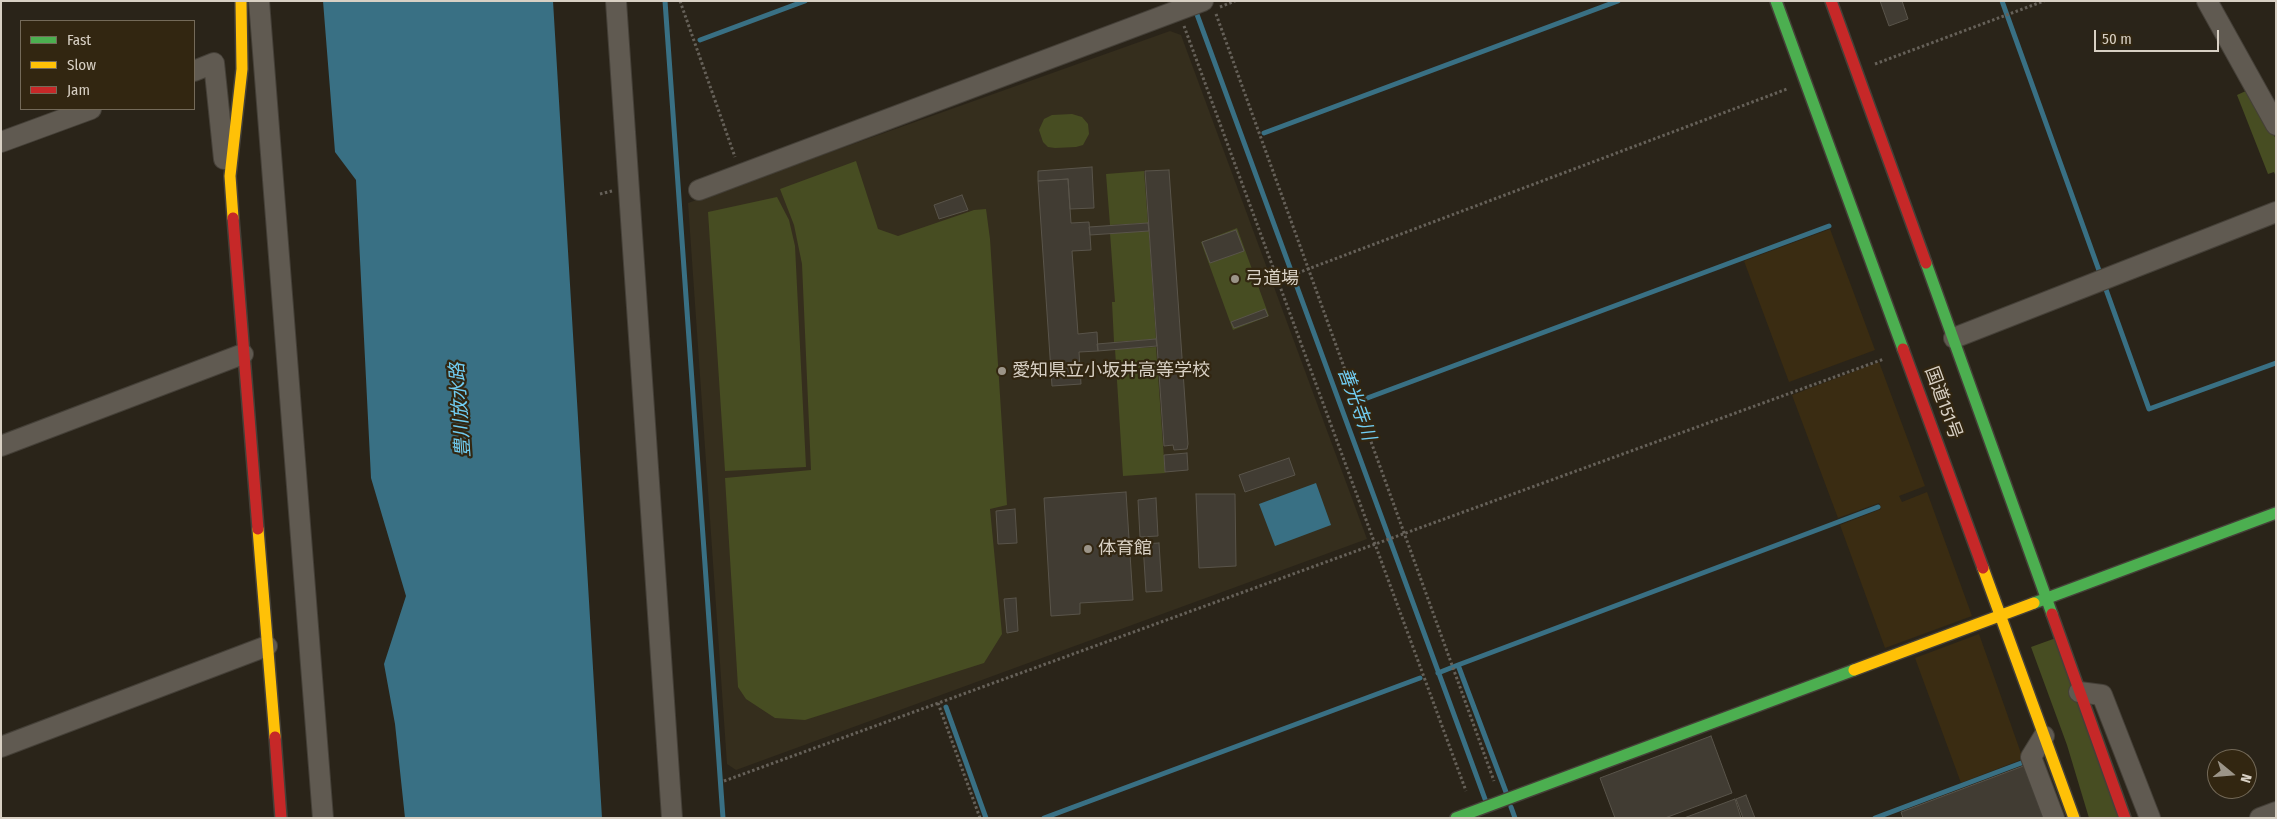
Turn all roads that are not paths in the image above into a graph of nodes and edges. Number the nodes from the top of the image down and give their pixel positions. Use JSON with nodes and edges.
{"nodes":[{"id":1,"x":242,"y":1,"type":"edge"},
{"id":2,"x":259,"y":1,"type":"edge"},
{"id":3,"x":616,"y":1,"type":"edge"},
{"id":4,"x":1776,"y":1,"type":"edge"},
{"id":5,"x":1831,"y":1,"type":"edge"},
{"id":6,"x":2207,"y":1,"type":"edge"},
{"id":7,"x":1195,"y":6,"type":"edge"},
{"id":8,"x":195,"y":71,"type":"edge"},
{"id":9,"x":88,"y":110,"type":"edge"},
{"id":10,"x":2276,"y":125,"type":"edge"},
{"id":11,"x":1,"y":142,"type":"edge"},
{"id":12,"x":230,"y":176,"type":"junction"},
{"id":13,"x":699,"y":190,"type":"dead end"},
{"id":14,"x":2276,"y":212,"type":"edge"},
{"id":15,"x":1954,"y":338,"type":"junction"},
{"id":16,"x":243,"y":354,"type":"junction"},
{"id":17,"x":1,"y":446,"type":"edge"},
{"id":18,"x":2276,"y":513,"type":"edge"},
{"id":19,"x":2047,"y":598,"type":"junction"},
{"id":20,"x":2001,"y":616,"type":"junction"},
{"id":21,"x":267,"y":646,"type":"junction"},
{"id":22,"x":2079,"y":692,"type":"junction"},
{"id":23,"x":2044,"y":736,"type":"junction"},
{"id":24,"x":1,"y":747,"type":"edge"},
{"id":25,"x":2276,"y":812,"type":"edge"},
{"id":26,"x":281,"y":818,"type":"edge"},
{"id":27,"x":323,"y":818,"type":"edge"},
{"id":28,"x":672,"y":818,"type":"edge"},
{"id":29,"x":1456,"y":818,"type":"edge"},
{"id":30,"x":2054,"y":818,"type":"edge"},
{"id":31,"x":2074,"y":818,"type":"edge"},
{"id":32,"x":2125,"y":818,"type":"edge"},
{"id":33,"x":2150,"y":818,"type":"edge"},
{"id":34,"x":2260,"y":818,"type":"edge"}],
"edges":[{"from":1,"to":12,"type":"main road"},
{"from":2,"to":27,"type":"street"},
{"from":3,"to":28,"type":"street"},
{"from":4,"to":20,"type":"main road","name":"国道151号"},
{"from":5,"to":15,"type":"main road","name":"国道151号"},
{"from":6,"to":10,"type":"street"},
{"from":7,"to":13,"type":"street"},
{"from":8,"to":12,"type":"street"},
{"from":9,"to":11,"type":"street"},
{"from":12,"to":16,"type":"main road"},
{"from":14,"to":15,"type":"street"},
{"from":15,"to":19,"type":"main road","name":"国道151号"},
{"from":16,"to":17,"type":"street"},
{"from":16,"to":21,"type":"main road"},
{"from":18,"to":19,"type":"main road"},
{"from":19,"to":20,"type":"main road"},
{"from":19,"to":22,"type":"main road","name":"国道151号"},
{"from":20,"to":23,"type":"main road","name":"国道151号"},
{"from":20,"to":29,"type":"main road"},
{"from":21,"to":24,"type":"street"},
{"from":21,"to":26,"type":"main road"},
{"from":22,"to":32,"type":"main road","name":"国道151号"},
{"from":22,"to":33,"type":"street"},
{"from":23,"to":30,"type":"street"},
{"from":23,"to":31,"type":"main road","name":"国道151号"},
{"from":25,"to":34,"type":"street"}]}
